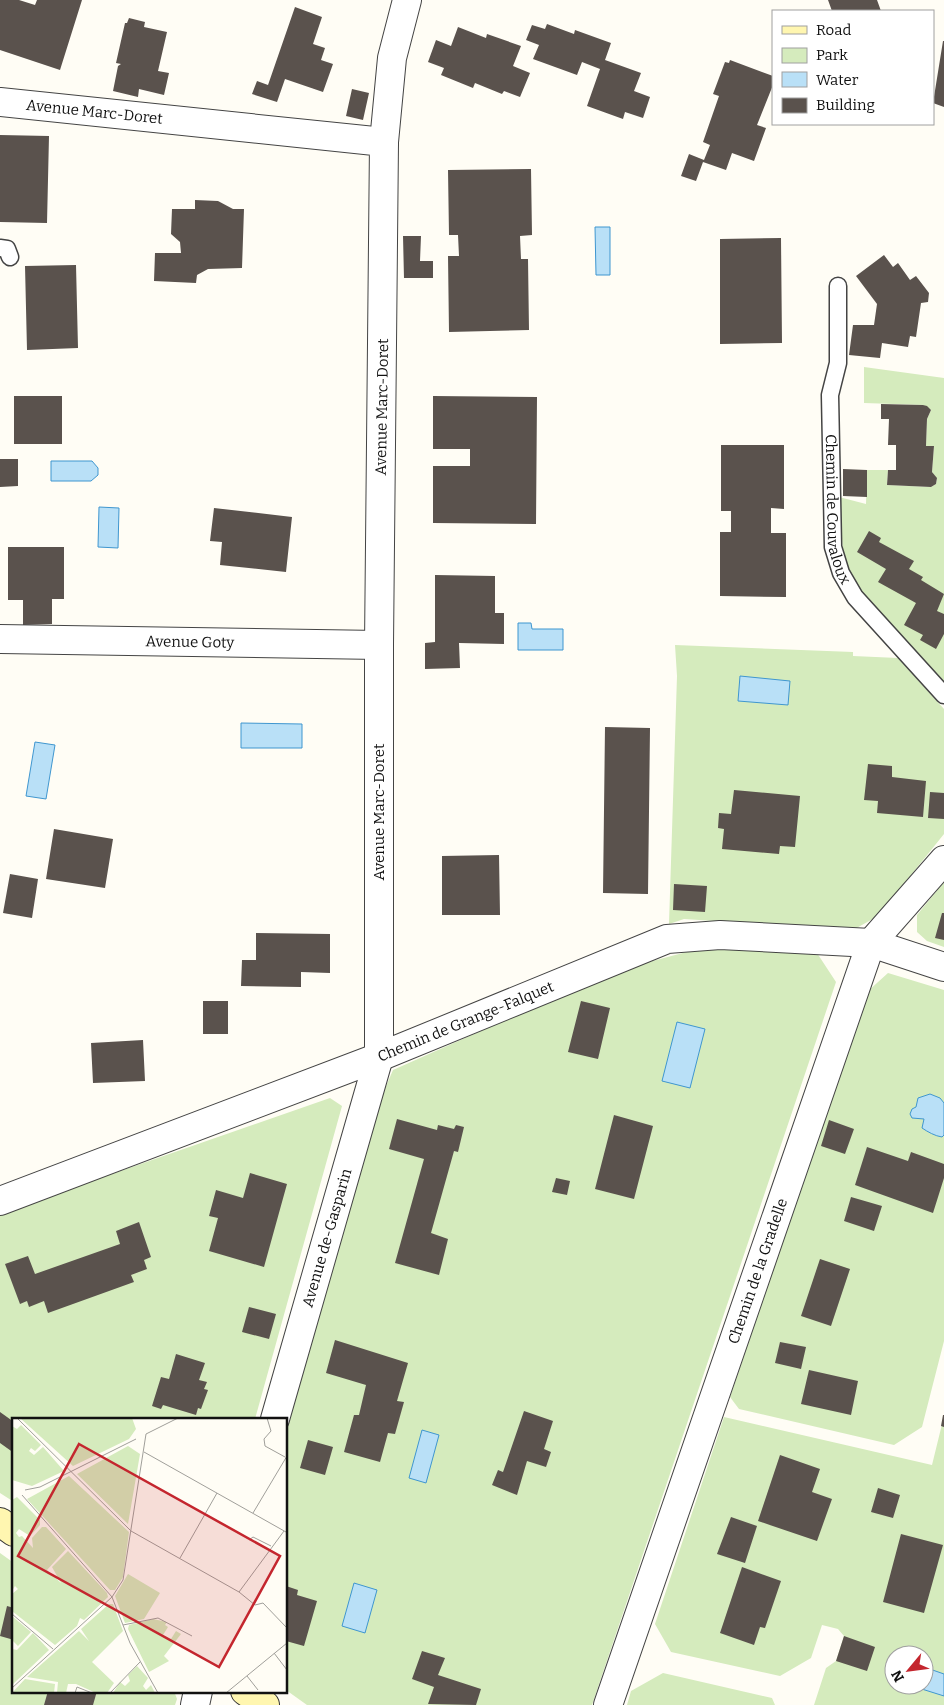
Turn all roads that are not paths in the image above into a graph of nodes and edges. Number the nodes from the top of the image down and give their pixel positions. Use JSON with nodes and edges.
{"nodes":[{"id":1,"x":407,"y":0,"type":"edge"},
{"id":2,"x":0,"y":102,"type":"edge"},
{"id":3,"x":384,"y":142,"type":"junction"},
{"id":4,"x":838,"y":286,"type":"dead end"},
{"id":5,"x":0,"y":639,"type":"edge"},
{"id":6,"x":379,"y":645,"type":"junction"},
{"id":7,"x":944,"y":695,"type":"edge"},
{"id":8,"x":944,"y":860,"type":"edge"},
{"id":9,"x":870,"y":943,"type":"junction"},
{"id":10,"x":944,"y":967,"type":"edge"},
{"id":11,"x":379,"y":1057,"type":"junction"},
{"id":12,"x":0,"y":1201,"type":"edge"},
{"id":13,"x":275,"y":1418,"type":"edge"},
{"id":14,"x":0,"y":1522,"type":"edge"},
{"id":15,"x":12,"y":1531,"type":"edge"},
{"id":16,"x":198,"y":1692,"type":"edge"},
{"id":17,"x":246,"y":1692,"type":"edge"},
{"id":18,"x":195,"y":1705,"type":"edge"},
{"id":19,"x":265,"y":1705,"type":"edge"},
{"id":20,"x":608,"y":1705,"type":"edge"}],
"edges":[{"from":1,"to":3,"type":"street"},
{"from":2,"to":3,"type":"street","name":"Avenue Marc-Doret"},
{"from":3,"to":6,"type":"street","name":"Avenue Marc-Doret"},
{"from":4,"to":7,"type":"lane","name":"Chemin de Couvaloux"},
{"from":5,"to":6,"type":"street","name":"Avenue Goty"},
{"from":6,"to":11,"type":"street","name":"Avenue Marc-Doret"},
{"from":8,"to":9,"type":"street","name":"Chemin de la Gradelle"},
{"from":9,"to":10,"type":"street","name":"Chemin de Grange-Falquet"},
{"from":9,"to":11,"type":"street","name":"Chemin de Grange-Falquet"},
{"from":9,"to":20,"type":"street","name":"Chemin de la Gradelle"},
{"from":11,"to":12,"type":"street","name":"Chemin de Grange-Falquet"},
{"from":11,"to":13,"type":"street","name":"Avenue de-Gasparin"},
{"from":14,"to":15,"type":"street"},
{"from":16,"to":18,"type":"street"},
{"from":17,"to":19,"type":"street"}]}
